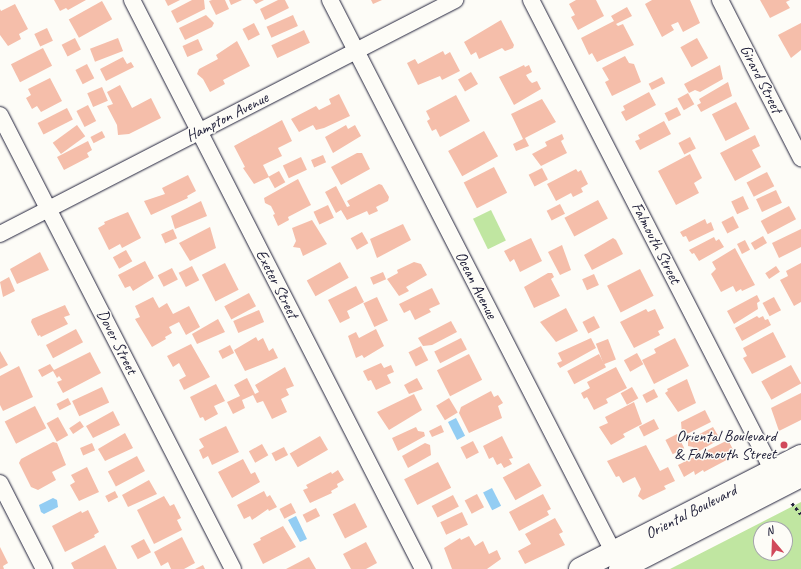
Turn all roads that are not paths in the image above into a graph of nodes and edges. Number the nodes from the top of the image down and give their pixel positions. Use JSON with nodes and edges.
{"nodes":[{"id":1,"x":132,"y":0,"type":"edge"},
{"id":2,"x":330,"y":0,"type":"edge"},
{"id":3,"x":455,"y":0,"type":"edge"},
{"id":4,"x":531,"y":0,"type":"edge"},
{"id":5,"x":720,"y":0,"type":"edge"},
{"id":6,"x":356,"y":51,"type":"junction"},
{"id":7,"x":0,"y":115,"type":"edge"},
{"id":8,"x":199,"y":132,"type":"junction"},
{"id":9,"x":801,"y":158,"type":"edge"},
{"id":10,"x":48,"y":209,"type":"junction"},
{"id":11,"x":0,"y":234,"type":"edge"},
{"id":12,"x":801,"y":456,"type":"edge"},
{"id":13,"x":801,"y":476,"type":"edge"},
{"id":14,"x":0,"y":483,"type":"edge"},
{"id":15,"x":782,"y":486,"type":"junction"},
{"id":16,"x":619,"y":565,"type":"edge"},
{"id":17,"x":44,"y":569,"type":"edge"},
{"id":18,"x":233,"y":569,"type":"edge"},
{"id":19,"x":423,"y":569,"type":"edge"},
{"id":20,"x":580,"y":569,"type":"edge"}],
"edges":[{"from":1,"to":8,"type":"street","name":"Exeter Street"},
{"from":2,"to":6,"type":"street","name":"Ocean Avenue"},
{"from":3,"to":6,"type":"street","name":"Hampton Avenue"},
{"from":4,"to":15,"type":"street","name":"Falmouth Street"},
{"from":5,"to":9,"type":"street","name":"Girard Street"},
{"from":6,"to":8,"type":"street","name":"Hampton Avenue"},
{"from":6,"to":16,"type":"street","name":"Ocean Avenue"},
{"from":7,"to":10,"type":"street","name":"Dover Street"},
{"from":8,"to":10,"type":"street","name":"Hampton Avenue"},
{"from":8,"to":19,"type":"street","name":"Exeter Street"},
{"from":10,"to":11,"type":"street","name":"Hampton Avenue"},
{"from":10,"to":18,"type":"street","name":"Dover Street"},
{"from":12,"to":15,"type":"street","name":"Oriental Boulevard"},
{"from":13,"to":15,"type":"street","name":"Oriental Boulevard"},
{"from":14,"to":17,"type":"street"},
{"from":15,"to":16,"type":"street","name":"Oriental Boulevard"},
{"from":16,"to":20,"type":"street","name":"Oriental Boulevard"}]}
